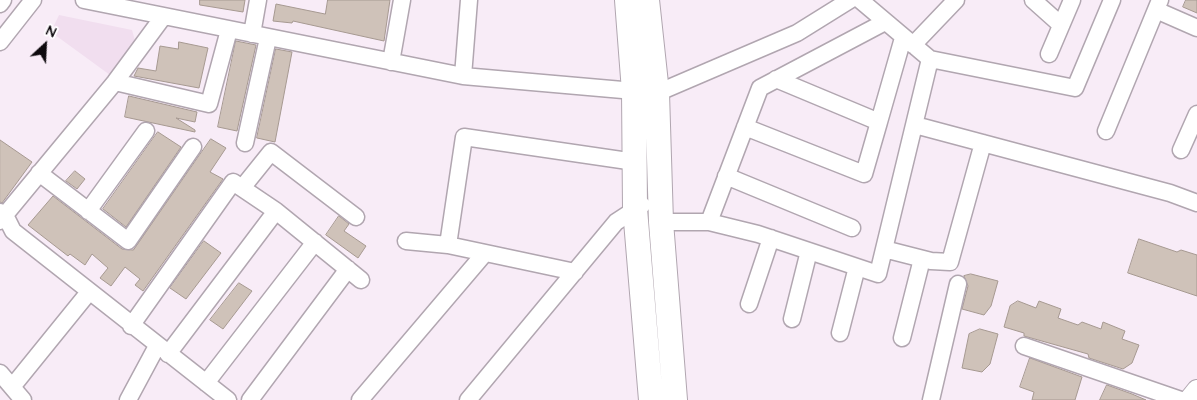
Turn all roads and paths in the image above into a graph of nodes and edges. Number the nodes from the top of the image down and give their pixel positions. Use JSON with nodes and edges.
{"nodes":[{"id":1,"x":3,"y":0,"type":"edge"},
{"id":2,"x":33,"y":0,"type":"edge"},
{"id":3,"x":84,"y":0,"type":"edge"},
{"id":4,"x":258,"y":0,"type":"edge"},
{"id":5,"x":402,"y":0,"type":"edge"},
{"id":6,"x":469,"y":0,"type":"edge"},
{"id":7,"x":628,"y":0,"type":"edge"},
{"id":8,"x":647,"y":0,"type":"edge"},
{"id":9,"x":850,"y":0,"type":"edge"},
{"id":10,"x":860,"y":0,"type":"edge"},
{"id":11,"x":956,"y":0,"type":"edge"},
{"id":12,"x":1033,"y":0,"type":"edge"},
{"id":13,"x":1072,"y":0,"type":"edge"},
{"id":14,"x":1112,"y":0,"type":"edge"},
{"id":15,"x":0,"y":4,"type":"edge"},
{"id":16,"x":1158,"y":5,"type":"edge"},
{"id":17,"x":163,"y":17,"type":"junction"},
{"id":18,"x":885,"y":22,"type":"junction"},
{"id":19,"x":1061,"y":24,"type":"junction"},
{"id":20,"x":1197,"y":28,"type":"edge"},
{"id":21,"x":229,"y":30,"type":"junction"},
{"id":22,"x":260,"y":36,"type":"junction"},
{"id":23,"x":0,"y":42,"type":"edge"},
{"id":24,"x":908,"y":42,"type":"junction"},
{"id":25,"x":1049,"y":54,"type":"dead end"},
{"id":26,"x":930,"y":59,"type":"junction"},
{"id":27,"x":392,"y":62,"type":"junction"},
{"id":28,"x":464,"y":76,"type":"junction"},
{"id":29,"x":776,"y":79,"type":"junction"},
{"id":30,"x":115,"y":82,"type":"junction"},
{"id":31,"x":645,"y":92,"type":"junction"},
{"id":32,"x":1197,"y":114,"type":"edge"},
{"id":33,"x":879,"y":122,"type":"junction"},
{"id":34,"x":915,"y":125,"type":"junction"},
{"id":35,"x":745,"y":127,"type":"junction"},
{"id":36,"x":1106,"y":131,"type":"dead end"},
{"id":37,"x":146,"y":132,"type":"dead end"},
{"id":38,"x":983,"y":143,"type":"junction"},
{"id":39,"x":245,"y":144,"type":"dead end"},
{"id":40,"x":194,"y":147,"type":"dead end"},
{"id":41,"x":1181,"y":150,"type":"dead end"},
{"id":42,"x":635,"y":162,"type":"junction"},
{"id":43,"x":39,"y":173,"type":"junction"},
{"id":44,"x":726,"y":176,"type":"junction"},
{"id":45,"x":242,"y":188,"type":"junction"},
{"id":46,"x":660,"y":194,"type":"junction"},
{"id":47,"x":1197,"y":203,"type":"edge"},
{"id":48,"x":636,"y":209,"type":"junction"},
{"id":49,"x":88,"y":211,"type":"junction"},
{"id":50,"x":276,"y":211,"type":"junction"},
{"id":51,"x":2,"y":216,"type":"edge"},
{"id":52,"x":356,"y":217,"type":"dead end"},
{"id":53,"x":661,"y":222,"type":"junction"},
{"id":54,"x":709,"y":222,"type":"junction"},
{"id":55,"x":852,"y":228,"type":"dead end"},
{"id":56,"x":770,"y":238,"type":"junction"},
{"id":57,"x":406,"y":241,"type":"dead end"},
{"id":58,"x":315,"y":242,"type":"junction"},
{"id":59,"x":448,"y":245,"type":"junction"},
{"id":60,"x":884,"y":249,"type":"junction"},
{"id":61,"x":809,"y":251,"type":"junction"},
{"id":62,"x":485,"y":253,"type":"junction"},
{"id":63,"x":922,"y":259,"type":"junction"},
{"id":64,"x":857,"y":267,"type":"junction"},
{"id":65,"x":348,"y":269,"type":"junction"},
{"id":66,"x":574,"y":272,"type":"junction"},
{"id":67,"x":361,"y":280,"type":"dead end"},
{"id":68,"x":958,"y":284,"type":"dead end"},
{"id":69,"x":89,"y":292,"type":"junction"},
{"id":70,"x":749,"y":304,"type":"dead end"},
{"id":71,"x":792,"y":319,"type":"dead end"},
{"id":72,"x":131,"y":326,"type":"junction"},
{"id":73,"x":840,"y":333,"type":"dead end"},
{"id":74,"x":902,"y":338,"type":"dead end"},
{"id":75,"x":1024,"y":346,"type":"dead end"},
{"id":76,"x":163,"y":350,"type":"junction"},
{"id":77,"x":0,"y":373,"type":"edge"},
{"id":78,"x":206,"y":383,"type":"junction"},
{"id":79,"x":12,"y":387,"type":"junction"},
{"id":80,"x":1197,"y":390,"type":"edge"},
{"id":81,"x":23,"y":400,"type":"edge"},
{"id":82,"x":128,"y":400,"type":"edge"},
{"id":83,"x":228,"y":400,"type":"edge"},
{"id":84,"x":250,"y":400,"type":"edge"},
{"id":85,"x":360,"y":400,"type":"edge"},
{"id":86,"x":468,"y":400,"type":"edge"},
{"id":87,"x":652,"y":400,"type":"edge"},
{"id":88,"x":675,"y":400,"type":"edge"},
{"id":89,"x":931,"y":400,"type":"edge"},
{"id":90,"x":1182,"y":400,"type":"edge"},
{"id":91,"x":1188,"y":400,"type":"edge"}],
"edges":[{"from":1,"to":15,"type":"street"},
{"from":2,"to":23,"type":"street"},
{"from":3,"to":17,"type":"street"},
{"from":4,"to":22,"type":"street"},
{"from":5,"to":27,"type":"street"},
{"from":6,"to":28,"type":"street"},
{"from":7,"to":31,"type":"highway"},
{"from":8,"to":31,"type":"highway"},
{"from":9,"to":31,"type":"street"},
{"from":10,"to":18,"type":"street"},
{"from":11,"to":24,"type":"street"},
{"from":12,"to":19,"type":"street"},
{"from":13,"to":19,"type":"street"},
{"from":14,"to":26,"type":"street"},
{"from":16,"to":20,"type":"street"},
{"from":16,"to":36,"type":"street"},
{"from":17,"to":21,"type":"street"},
{"from":17,"to":30,"type":"street"},
{"from":18,"to":24,"type":"street"},
{"from":18,"to":29,"type":"street"},
{"from":19,"to":25,"type":"street"},
{"from":21,"to":22,"type":"street"},
{"from":21,"to":30,"type":"street"},
{"from":22,"to":27,"type":"street"},
{"from":22,"to":39,"type":"street"},
{"from":24,"to":26,"type":"street"},
{"from":24,"to":33,"type":"street"},
{"from":26,"to":34,"type":"street"},
{"from":27,"to":28,"type":"street"},
{"from":28,"to":31,"type":"street"},
{"from":29,"to":33,"type":"street"},
{"from":29,"to":35,"type":"street"},
{"from":30,"to":43,"type":"street"},
{"from":31,"to":42,"type":"highway"},
{"from":31,"to":46,"type":"highway"},
{"from":32,"to":41,"type":"street"},
{"from":33,"to":35,"type":"street"},
{"from":34,"to":38,"type":"street"},
{"from":34,"to":60,"type":"street"},
{"from":35,"to":44,"type":"street"},
{"from":37,"to":49,"type":"street"},
{"from":38,"to":47,"type":"street"},
{"from":38,"to":63,"type":"street"},
{"from":40,"to":49,"type":"street"},
{"from":42,"to":48,"type":"highway"},
{"from":42,"to":59,"type":"street"},
{"from":43,"to":49,"type":"street"},
{"from":43,"to":51,"type":"street"},
{"from":44,"to":54,"type":"street"},
{"from":44,"to":55,"type":"street"},
{"from":45,"to":50,"type":"street"},
{"from":45,"to":52,"type":"street"},
{"from":45,"to":72,"type":"street"},
{"from":46,"to":48,"type":"street"},
{"from":46,"to":53,"type":"highway"},
{"from":48,"to":66,"type":"street"},
{"from":48,"to":87,"type":"highway"},
{"from":50,"to":58,"type":"street"},
{"from":50,"to":76,"type":"street"},
{"from":51,"to":69,"type":"street"},
{"from":53,"to":54,"type":"street"},
{"from":53,"to":88,"type":"highway"},
{"from":54,"to":56,"type":"street"},
{"from":56,"to":61,"type":"street"},
{"from":56,"to":70,"type":"street"},
{"from":57,"to":59,"type":"street"},
{"from":58,"to":65,"type":"street"},
{"from":58,"to":78,"type":"street"},
{"from":59,"to":62,"type":"street"},
{"from":60,"to":63,"type":"street"},
{"from":60,"to":64,"type":"street"},
{"from":61,"to":64,"type":"street"},
{"from":61,"to":71,"type":"street"},
{"from":62,"to":66,"type":"street"},
{"from":62,"to":85,"type":"street"},
{"from":63,"to":74,"type":"street"},
{"from":64,"to":73,"type":"street"},
{"from":65,"to":67,"type":"street"},
{"from":65,"to":84,"type":"street"},
{"from":66,"to":86,"type":"street"},
{"from":68,"to":89,"type":"street"},
{"from":69,"to":72,"type":"street"},
{"from":69,"to":79,"type":"street"},
{"from":72,"to":76,"type":"street"},
{"from":75,"to":90,"type":"street"},
{"from":76,"to":78,"type":"street"},
{"from":76,"to":82,"type":"street"},
{"from":77,"to":79,"type":"street"},
{"from":78,"to":83,"type":"street"},
{"from":79,"to":81,"type":"street"},
{"from":80,"to":91,"type":"main road"}]}
